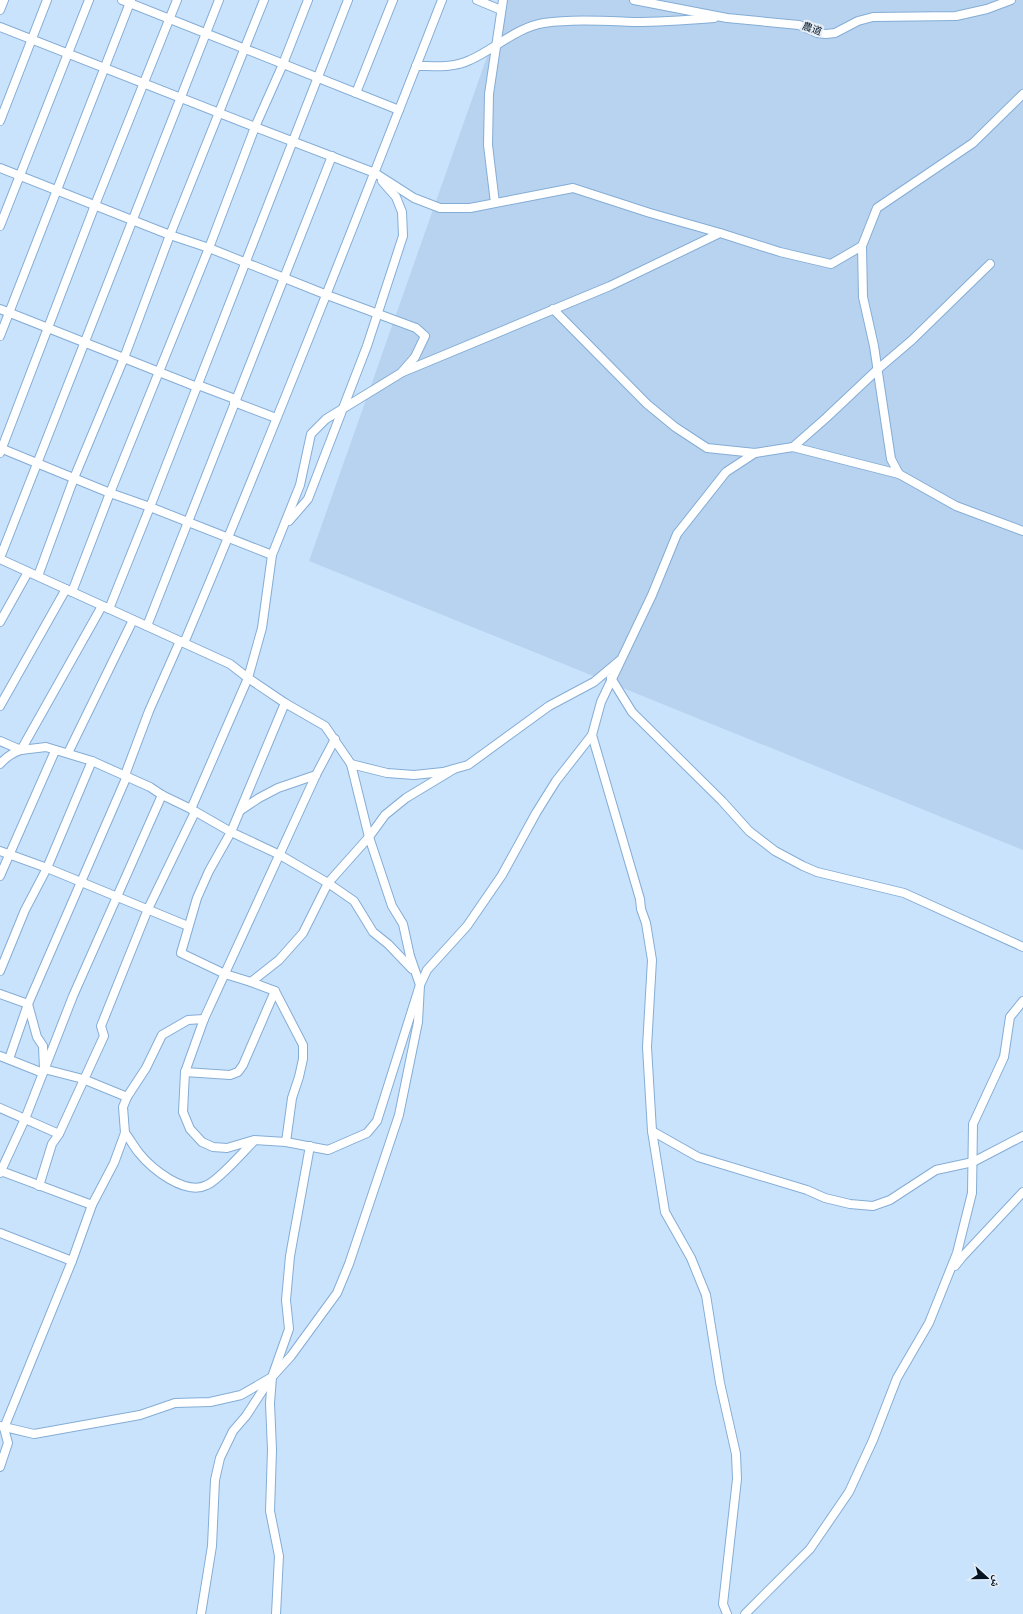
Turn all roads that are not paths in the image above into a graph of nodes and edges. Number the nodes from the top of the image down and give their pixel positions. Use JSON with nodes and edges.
{"nodes":[{"id":1,"x":4,"y":0,"type":"edge"},
{"id":2,"x":47,"y":0,"type":"edge"},
{"id":3,"x":89,"y":0,"type":"edge"},
{"id":4,"x":122,"y":0,"type":"edge"},
{"id":5,"x":177,"y":0,"type":"edge"},
{"id":6,"x":219,"y":0,"type":"edge"},
{"id":7,"x":264,"y":0,"type":"edge"},
{"id":8,"x":308,"y":0,"type":"edge"},
{"id":9,"x":348,"y":0,"type":"edge"},
{"id":10,"x":393,"y":0,"type":"edge"},
{"id":11,"x":442,"y":0,"type":"edge"},
{"id":12,"x":477,"y":0,"type":"edge"},
{"id":13,"x":503,"y":0,"type":"edge"},
{"id":14,"x":634,"y":0,"type":"edge"},
{"id":15,"x":1011,"y":0,"type":"edge"},
{"id":16,"x":131,"y":2,"type":"edge"},
{"id":17,"x":0,"y":10,"type":"edge"},
{"id":18,"x":501,"y":10,"type":"junction"},
{"id":19,"x":727,"y":18,"type":"junction"},
{"id":20,"x":170,"y":19,"type":"junction"},
{"id":21,"x":0,"y":27,"type":"edge"},
{"id":22,"x":206,"y":33,"type":"junction"},
{"id":23,"x":32,"y":40,"type":"junction"},
{"id":24,"x":496,"y":46,"type":"junction"},
{"id":25,"x":245,"y":49,"type":"junction"},
{"id":26,"x":68,"y":53,"type":"junction"},
{"id":27,"x":283,"y":64,"type":"junction"},
{"id":28,"x":416,"y":66,"type":"junction"},
{"id":29,"x":105,"y":68,"type":"junction"},
{"id":30,"x":318,"y":78,"type":"junction"},
{"id":31,"x":144,"y":83,"type":"junction"},
{"id":32,"x":356,"y":93,"type":"junction"},
{"id":33,"x":1023,"y":94,"type":"edge"},
{"id":34,"x":181,"y":97,"type":"junction"},
{"id":35,"x":399,"y":110,"type":"junction"},
{"id":36,"x":220,"y":113,"type":"junction"},
{"id":37,"x":0,"y":121,"type":"edge"},
{"id":38,"x":255,"y":127,"type":"junction"},
{"id":39,"x":293,"y":141,"type":"junction"},
{"id":40,"x":332,"y":156,"type":"junction"},
{"id":41,"x":0,"y":168,"type":"edge"},
{"id":42,"x":375,"y":173,"type":"junction"},
{"id":43,"x":20,"y":176,"type":"junction"},
{"id":44,"x":57,"y":190,"type":"junction"},
{"id":45,"x":495,"y":203,"type":"junction"},
{"id":46,"x":95,"y":205,"type":"junction"},
{"id":47,"x":133,"y":221,"type":"junction"},
{"id":48,"x":0,"y":226,"type":"edge"},
{"id":49,"x":720,"y":233,"type":"junction"},
{"id":50,"x":170,"y":235,"type":"junction"},
{"id":51,"x":862,"y":246,"type":"junction"},
{"id":52,"x":209,"y":248,"type":"junction"},
{"id":53,"x":245,"y":263,"type":"junction"},
{"id":54,"x":990,"y":264,"type":"dead end"},
{"id":55,"x":284,"y":278,"type":"junction"},
{"id":56,"x":327,"y":295,"type":"junction"},
{"id":57,"x":0,"y":309,"type":"edge"},
{"id":58,"x":553,"y":309,"type":"junction"},
{"id":59,"x":9,"y":312,"type":"junction"},
{"id":60,"x":378,"y":314,"type":"junction"},
{"id":61,"x":49,"y":328,"type":"junction"},
{"id":62,"x":0,"y":336,"type":"edge"},
{"id":63,"x":85,"y":342,"type":"junction"},
{"id":64,"x":124,"y":358,"type":"junction"},
{"id":65,"x":878,"y":369,"type":"junction"},
{"id":66,"x":159,"y":372,"type":"junction"},
{"id":67,"x":401,"y":373,"type":"junction"},
{"id":68,"x":197,"y":386,"type":"junction"},
{"id":69,"x":234,"y":401,"type":"junction"},
{"id":70,"x":343,"y":408,"type":"junction"},
{"id":71,"x":276,"y":418,"type":"junction"},
{"id":72,"x":793,"y":447,"type":"junction"},
{"id":73,"x":1,"y":450,"type":"edge"},
{"id":74,"x":754,"y":454,"type":"junction"},
{"id":75,"x":38,"y":463,"type":"junction"},
{"id":76,"x":899,"y":474,"type":"junction"},
{"id":77,"x":74,"y":478,"type":"junction"},
{"id":78,"x":110,"y":493,"type":"junction"},
{"id":79,"x":150,"y":507,"type":"junction"},
{"id":80,"x":188,"y":522,"type":"junction"},
{"id":81,"x":283,"y":529,"type":"junction"},
{"id":82,"x":1023,"y":531,"type":"edge"},
{"id":83,"x":228,"y":538,"type":"junction"},
{"id":84,"x":272,"y":555,"type":"junction"},
{"id":85,"x":0,"y":558,"type":"edge"},
{"id":86,"x":28,"y":572,"type":"junction"},
{"id":87,"x":38,"y":576,"type":"junction"},
{"id":88,"x":69,"y":590,"type":"junction"},
{"id":89,"x":106,"y":607,"type":"junction"},
{"id":90,"x":133,"y":620,"type":"junction"},
{"id":91,"x":0,"y":622,"type":"edge"},
{"id":92,"x":147,"y":626,"type":"junction"},
{"id":93,"x":182,"y":642,"type":"junction"},
{"id":94,"x":621,"y":659,"type":"junction"},
{"id":95,"x":248,"y":678,"type":"junction"},
{"id":96,"x":611,"y":678,"type":"junction"},
{"id":97,"x":285,"y":703,"type":"junction"},
{"id":98,"x":0,"y":706,"type":"edge"},
{"id":99,"x":592,"y":735,"type":"junction"},
{"id":100,"x":336,"y":739,"type":"junction"},
{"id":101,"x":0,"y":741,"type":"edge"},
{"id":102,"x":21,"y":750,"type":"junction"},
{"id":103,"x":55,"y":751,"type":"junction"},
{"id":104,"x":68,"y":753,"type":"junction"},
{"id":105,"x":92,"y":761,"type":"junction"},
{"id":106,"x":0,"y":764,"type":"edge"},
{"id":107,"x":351,"y":764,"type":"junction"},
{"id":108,"x":454,"y":769,"type":"junction"},
{"id":109,"x":126,"y":776,"type":"junction"},
{"id":110,"x":316,"y":776,"type":"junction"},
{"id":111,"x":162,"y":795,"type":"junction"},
{"id":112,"x":193,"y":810,"type":"junction"},
{"id":113,"x":240,"y":810,"type":"junction"},
{"id":114,"x":231,"y":832,"type":"junction"},
{"id":115,"x":369,"y":837,"type":"junction"},
{"id":116,"x":0,"y":851,"type":"edge"},
{"id":117,"x":10,"y":854,"type":"junction"},
{"id":118,"x":280,"y":855,"type":"junction"},
{"id":119,"x":47,"y":868,"type":"junction"},
{"id":120,"x":0,"y":876,"type":"edge"},
{"id":121,"x":81,"y":881,"type":"junction"},
{"id":122,"x":328,"y":883,"type":"junction"},
{"id":123,"x":117,"y":896,"type":"junction"},
{"id":124,"x":148,"y":909,"type":"junction"},
{"id":125,"x":188,"y":926,"type":"junction"},
{"id":126,"x":1023,"y":947,"type":"edge"},
{"id":127,"x":0,"y":971,"type":"edge"},
{"id":128,"x":414,"y":971,"type":"junction"},
{"id":129,"x":225,"y":974,"type":"junction"},
{"id":130,"x":251,"y":982,"type":"junction"},
{"id":131,"x":420,"y":985,"type":"junction"},
{"id":132,"x":275,"y":991,"type":"junction"},
{"id":133,"x":0,"y":994,"type":"edge"},
{"id":134,"x":1023,"y":1001,"type":"edge"},
{"id":135,"x":28,"y":1004,"type":"junction"},
{"id":136,"x":204,"y":1019,"type":"junction"},
{"id":137,"x":0,"y":1056,"type":"edge"},
{"id":138,"x":9,"y":1060,"type":"junction"},
{"id":139,"x":43,"y":1071,"type":"junction"},
{"id":140,"x":185,"y":1072,"type":"junction"},
{"id":141,"x":83,"y":1079,"type":"junction"},
{"id":142,"x":126,"y":1097,"type":"junction"},
{"id":143,"x":0,"y":1108,"type":"edge"},
{"id":144,"x":25,"y":1119,"type":"junction"},
{"id":145,"x":652,"y":1131,"type":"junction"},
{"id":146,"x":125,"y":1133,"type":"junction"},
{"id":147,"x":59,"y":1134,"type":"junction"},
{"id":148,"x":1023,"y":1136,"type":"edge"},
{"id":149,"x":254,"y":1140,"type":"junction"},
{"id":150,"x":286,"y":1142,"type":"junction"},
{"id":151,"x":310,"y":1146,"type":"junction"},
{"id":152,"x":973,"y":1162,"type":"junction"},
{"id":153,"x":0,"y":1172,"type":"edge"},
{"id":154,"x":39,"y":1186,"type":"junction"},
{"id":155,"x":1023,"y":1192,"type":"edge"},
{"id":156,"x":92,"y":1205,"type":"junction"},
{"id":157,"x":0,"y":1233,"type":"edge"},
{"id":158,"x":72,"y":1261,"type":"junction"},
{"id":159,"x":950,"y":1273,"type":"junction"},
{"id":160,"x":272,"y":1377,"type":"junction"},
{"id":161,"x":2,"y":1427,"type":"edge"},
{"id":162,"x":0,"y":1467,"type":"edge"},
{"id":163,"x":201,"y":1614,"type":"edge"},
{"id":164,"x":276,"y":1614,"type":"edge"},
{"id":165,"x":727,"y":1614,"type":"edge"},
{"id":166,"x":745,"y":1614,"type":"edge"}],
"edges":[{"from":1,"to":17,"type":"street"},
{"from":2,"to":23,"type":"street"},
{"from":3,"to":26,"type":"street"},
{"from":4,"to":16,"type":"street"},
{"from":5,"to":20,"type":"street"},
{"from":6,"to":22,"type":"street"},
{"from":7,"to":25,"type":"street"},
{"from":8,"to":27,"type":"street"},
{"from":9,"to":30,"type":"street"},
{"from":10,"to":32,"type":"street"},
{"from":11,"to":28,"type":"street"},
{"from":12,"to":18,"type":"street"},
{"from":13,"to":18,"type":"street"},
{"from":14,"to":19,"type":"street","name":"農道"},
{"from":15,"to":19,"type":"street","name":"農道"},
{"from":16,"to":20,"type":"street"},
{"from":16,"to":29,"type":"street"},
{"from":18,"to":24,"type":"street"},
{"from":19,"to":24,"type":"street"},
{"from":20,"to":22,"type":"street"},
{"from":20,"to":31,"type":"street"},
{"from":21,"to":23,"type":"street"},
{"from":22,"to":25,"type":"street"},
{"from":22,"to":34,"type":"street"},
{"from":23,"to":26,"type":"street"},
{"from":23,"to":37,"type":"street"},
{"from":24,"to":28,"type":"street"},
{"from":24,"to":45,"type":"street"},
{"from":25,"to":27,"type":"street"},
{"from":25,"to":36,"type":"street"},
{"from":26,"to":29,"type":"street"},
{"from":26,"to":43,"type":"street"},
{"from":27,"to":30,"type":"street"},
{"from":27,"to":38,"type":"street"},
{"from":28,"to":35,"type":"street"},
{"from":29,"to":31,"type":"street"},
{"from":29,"to":44,"type":"street"},
{"from":30,"to":32,"type":"street"},
{"from":30,"to":39,"type":"street"},
{"from":31,"to":34,"type":"street"},
{"from":31,"to":46,"type":"street"},
{"from":32,"to":35,"type":"street"},
{"from":33,"to":51,"type":"street"},
{"from":34,"to":36,"type":"street"},
{"from":34,"to":47,"type":"street"},
{"from":35,"to":42,"type":"street"},
{"from":36,"to":38,"type":"street"},
{"from":36,"to":50,"type":"street"},
{"from":38,"to":39,"type":"street"},
{"from":38,"to":52,"type":"street"},
{"from":39,"to":40,"type":"street"},
{"from":39,"to":53,"type":"street"},
{"from":40,"to":42,"type":"street"},
{"from":40,"to":55,"type":"street"},
{"from":41,"to":43,"type":"street"},
{"from":42,"to":45,"type":"street"},
{"from":42,"to":56,"type":"street"},
{"from":42,"to":60,"type":"street"},
{"from":43,"to":44,"type":"street"},
{"from":43,"to":48,"type":"street"},
{"from":44,"to":46,"type":"street"},
{"from":44,"to":59,"type":"street"},
{"from":45,"to":49,"type":"street"},
{"from":46,"to":47,"type":"street"},
{"from":46,"to":61,"type":"street"},
{"from":47,"to":50,"type":"street"},
{"from":47,"to":63,"type":"street"},
{"from":49,"to":51,"type":"street"},
{"from":49,"to":58,"type":"street"},
{"from":50,"to":52,"type":"street"},
{"from":50,"to":64,"type":"street"},
{"from":51,"to":65,"type":"street"},
{"from":52,"to":53,"type":"street"},
{"from":52,"to":66,"type":"street"},
{"from":53,"to":55,"type":"street"},
{"from":53,"to":68,"type":"street"},
{"from":54,"to":65,"type":"street"},
{"from":55,"to":56,"type":"street"},
{"from":55,"to":69,"type":"street"},
{"from":56,"to":60,"type":"street"},
{"from":56,"to":71,"type":"street"},
{"from":57,"to":59,"type":"street"},
{"from":58,"to":67,"type":"street"},
{"from":58,"to":74,"type":"street"},
{"from":59,"to":61,"type":"street"},
{"from":59,"to":62,"type":"street"},
{"from":60,"to":67,"type":"street"},
{"from":60,"to":70,"type":"street"},
{"from":61,"to":63,"type":"street"},
{"from":61,"to":73,"type":"street"},
{"from":63,"to":64,"type":"street"},
{"from":63,"to":75,"type":"street"},
{"from":64,"to":66,"type":"street"},
{"from":64,"to":77,"type":"street"},
{"from":65,"to":72,"type":"street"},
{"from":65,"to":76,"type":"street"},
{"from":66,"to":68,"type":"street"},
{"from":66,"to":78,"type":"street"},
{"from":67,"to":70,"type":"street"},
{"from":68,"to":69,"type":"street"},
{"from":68,"to":79,"type":"street"},
{"from":69,"to":71,"type":"street"},
{"from":69,"to":80,"type":"street"},
{"from":70,"to":81,"type":"street"},
{"from":70,"to":81,"type":"street"},
{"from":71,"to":83,"type":"street"},
{"from":72,"to":74,"type":"street"},
{"from":72,"to":76,"type":"street"},
{"from":73,"to":75,"type":"street"},
{"from":74,"to":94,"type":"street"},
{"from":75,"to":77,"type":"street"},
{"from":75,"to":85,"type":"street"},
{"from":76,"to":82,"type":"street"},
{"from":77,"to":78,"type":"street"},
{"from":77,"to":87,"type":"street"},
{"from":78,"to":79,"type":"street"},
{"from":78,"to":88,"type":"street"},
{"from":79,"to":80,"type":"street"},
{"from":79,"to":89,"type":"street"},
{"from":80,"to":83,"type":"street"},
{"from":80,"to":92,"type":"street"},
{"from":81,"to":84,"type":"street"},
{"from":83,"to":84,"type":"street"},
{"from":83,"to":93,"type":"street"},
{"from":84,"to":95,"type":"street"},
{"from":85,"to":86,"type":"street"},
{"from":86,"to":87,"type":"street"},
{"from":86,"to":91,"type":"street"},
{"from":87,"to":88,"type":"street"},
{"from":88,"to":89,"type":"street"},
{"from":88,"to":98,"type":"street"},
{"from":89,"to":90,"type":"street"},
{"from":89,"to":102,"type":"street"},
{"from":90,"to":92,"type":"street"},
{"from":90,"to":104,"type":"street"},
{"from":92,"to":93,"type":"street"},
{"from":93,"to":95,"type":"street"},
{"from":93,"to":109,"type":"street"},
{"from":94,"to":96,"type":"street"},
{"from":94,"to":108,"type":"street"},
{"from":95,"to":97,"type":"street"},
{"from":95,"to":112,"type":"street"},
{"from":96,"to":99,"type":"street"},
{"from":96,"to":126,"type":"street"},
{"from":97,"to":100,"type":"street"},
{"from":97,"to":113,"type":"street"},
{"from":99,"to":131,"type":"street"},
{"from":99,"to":145,"type":"street"},
{"from":100,"to":107,"type":"street"},
{"from":100,"to":110,"type":"street"},
{"from":101,"to":102,"type":"street"},
{"from":102,"to":103,"type":"street"},
{"from":102,"to":106,"type":"street"},
{"from":103,"to":104,"type":"street"},
{"from":103,"to":117,"type":"street"},
{"from":104,"to":105,"type":"street"},
{"from":105,"to":109,"type":"street"},
{"from":105,"to":119,"type":"street"},
{"from":107,"to":108,"type":"street"},
{"from":107,"to":115,"type":"street"},
{"from":108,"to":115,"type":"street"},
{"from":109,"to":111,"type":"street"},
{"from":109,"to":121,"type":"street"},
{"from":110,"to":113,"type":"street"},
{"from":110,"to":118,"type":"street"},
{"from":111,"to":112,"type":"street"},
{"from":111,"to":123,"type":"street"},
{"from":112,"to":114,"type":"street"},
{"from":112,"to":124,"type":"street"},
{"from":113,"to":114,"type":"street"},
{"from":114,"to":118,"type":"street"},
{"from":114,"to":125,"type":"street"},
{"from":115,"to":122,"type":"street"},
{"from":115,"to":128,"type":"street"},
{"from":116,"to":117,"type":"street"},
{"from":117,"to":119,"type":"street"},
{"from":117,"to":120,"type":"street"},
{"from":118,"to":122,"type":"street"},
{"from":118,"to":129,"type":"street"},
{"from":119,"to":121,"type":"street"},
{"from":119,"to":127,"type":"street"},
{"from":121,"to":123,"type":"street"},
{"from":121,"to":135,"type":"street"},
{"from":122,"to":128,"type":"street"},
{"from":122,"to":130,"type":"street"},
{"from":123,"to":124,"type":"street"},
{"from":123,"to":139,"type":"street"},
{"from":124,"to":125,"type":"street"},
{"from":124,"to":141,"type":"street"},
{"from":125,"to":129,"type":"street"},
{"from":128,"to":131,"type":"street"},
{"from":129,"to":130,"type":"street"},
{"from":129,"to":136,"type":"street"},
{"from":130,"to":132,"type":"street"},
{"from":131,"to":151,"type":"street"},
{"from":131,"to":160,"type":"street"},
{"from":132,"to":140,"type":"street"},
{"from":132,"to":150,"type":"street"},
{"from":133,"to":135,"type":"street"},
{"from":134,"to":152,"type":"street"},
{"from":135,"to":138,"type":"street"},
{"from":135,"to":139,"type":"street"},
{"from":136,"to":140,"type":"street"},
{"from":136,"to":142,"type":"street"},
{"from":137,"to":138,"type":"street"},
{"from":138,"to":139,"type":"street"},
{"from":139,"to":141,"type":"street"},
{"from":139,"to":144,"type":"street"},
{"from":140,"to":149,"type":"street"},
{"from":141,"to":142,"type":"street"},
{"from":141,"to":147,"type":"street"},
{"from":142,"to":146,"type":"street"},
{"from":143,"to":144,"type":"street"},
{"from":144,"to":147,"type":"street"},
{"from":144,"to":153,"type":"street"},
{"from":145,"to":152,"type":"street"},
{"from":145,"to":165,"type":"street"},
{"from":146,"to":149,"type":"street"},
{"from":146,"to":156,"type":"street"},
{"from":147,"to":154,"type":"street"},
{"from":148,"to":152,"type":"street"},
{"from":149,"to":150,"type":"street"},
{"from":150,"to":151,"type":"street"},
{"from":151,"to":160,"type":"street"},
{"from":152,"to":159,"type":"street"},
{"from":153,"to":154,"type":"street"},
{"from":154,"to":156,"type":"street"},
{"from":155,"to":159,"type":"street"},
{"from":156,"to":158,"type":"street"},
{"from":157,"to":158,"type":"street"},
{"from":158,"to":161,"type":"street"},
{"from":159,"to":166,"type":"street"},
{"from":160,"to":161,"type":"street"},
{"from":160,"to":163,"type":"street"},
{"from":160,"to":164,"type":"street"},
{"from":161,"to":162,"type":"street"}]}
